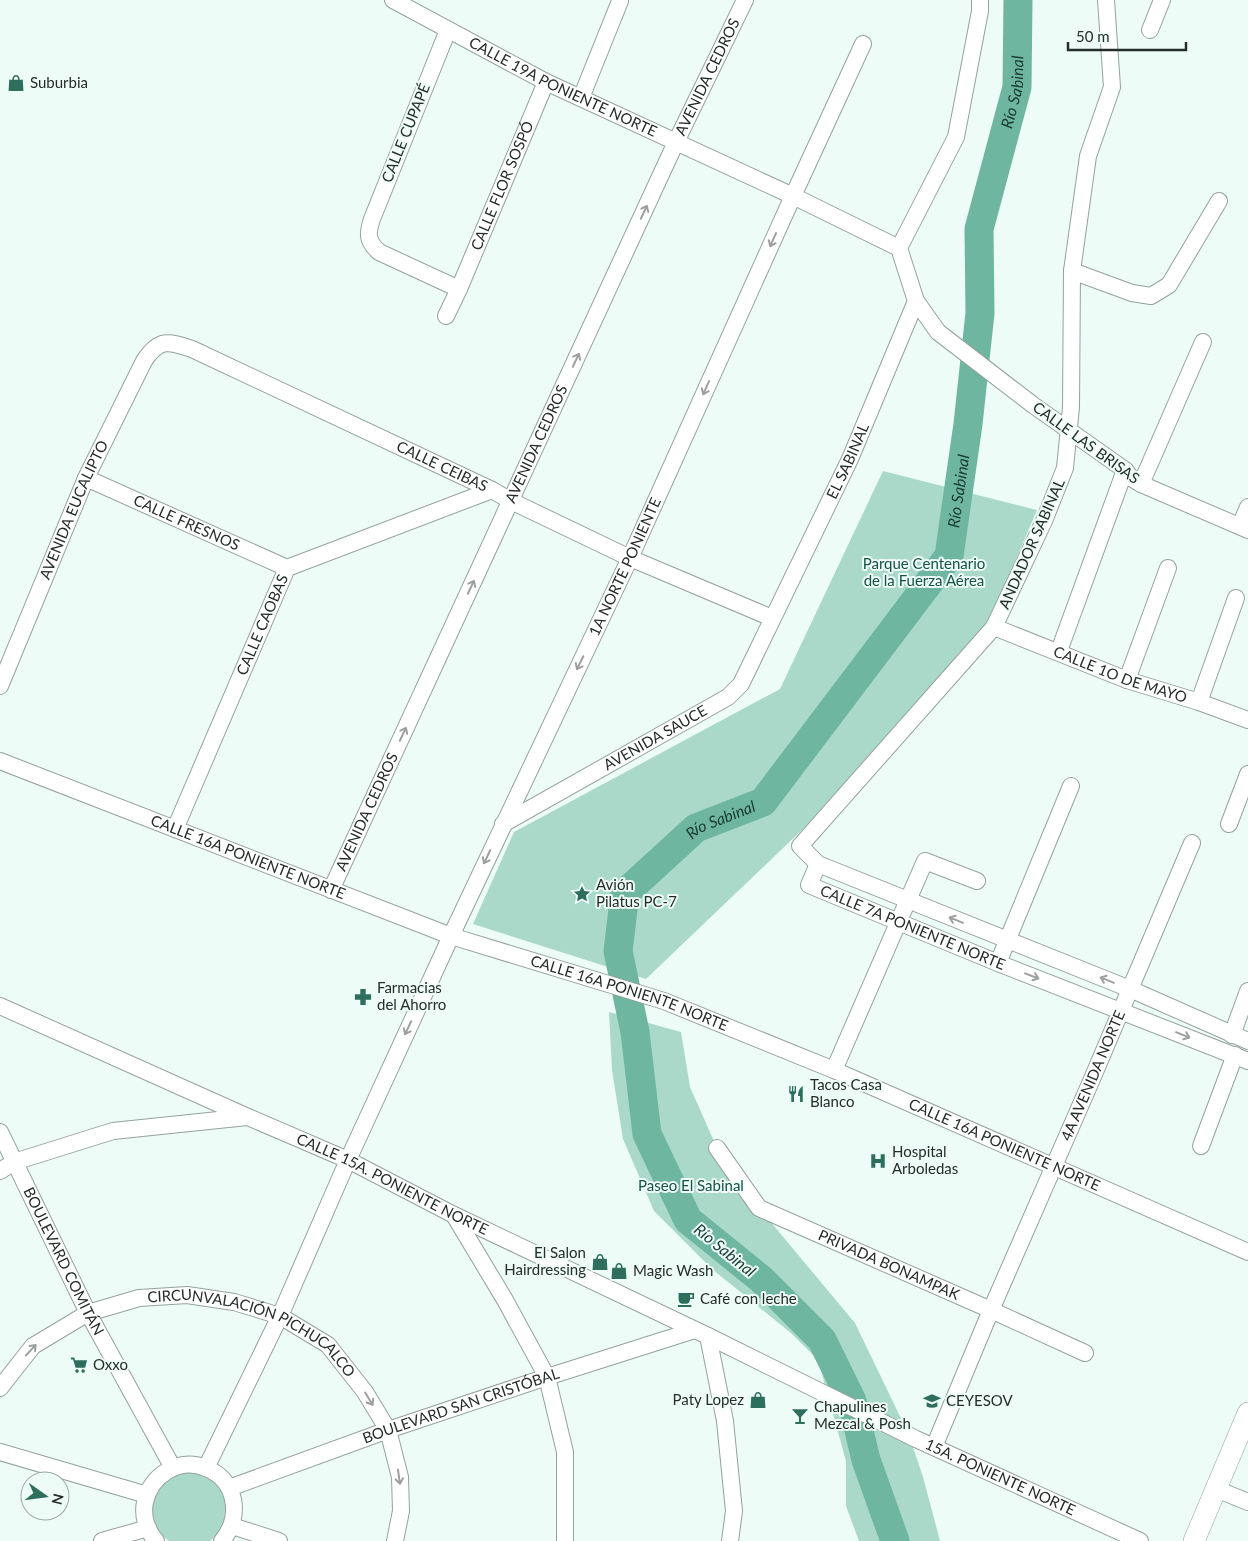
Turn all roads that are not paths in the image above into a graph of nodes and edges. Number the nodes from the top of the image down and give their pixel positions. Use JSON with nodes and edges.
{"nodes":[{"id":1,"x":393,"y":0,"type":"edge"},
{"id":2,"x":745,"y":0,"type":"edge"},
{"id":3,"x":980,"y":0,"type":"edge"},
{"id":4,"x":1106,"y":0,"type":"edge"},
{"id":5,"x":1162,"y":0,"type":"edge"},
{"id":6,"x":620,"y":1,"type":"edge"},
{"id":7,"x":448,"y":30,"type":"junction"},
{"id":8,"x":1150,"y":30,"type":"dead end"},
{"id":9,"x":863,"y":44,"type":"dead end"},
{"id":10,"x":546,"y":82,"type":"junction"},
{"id":11,"x":580,"y":98,"type":"junction"},
{"id":12,"x":676,"y":142,"type":"junction"},
{"id":13,"x":793,"y":196,"type":"junction"},
{"id":14,"x":1219,"y":201,"type":"dead end"},
{"id":15,"x":899,"y":248,"type":"junction"},
{"id":16,"x":1072,"y":271,"type":"junction"},
{"id":17,"x":459,"y":289,"type":"junction"},
{"id":18,"x":916,"y":300,"type":"junction"},
{"id":19,"x":446,"y":316,"type":"dead end"},
{"id":20,"x":1203,"y":342,"type":"dead end"},
{"id":21,"x":164,"y":343,"type":"joint"},
{"id":22,"x":1070,"y":431,"type":"junction"},
{"id":23,"x":1125,"y":470,"type":"junction"},
{"id":24,"x":86,"y":478,"type":"junction"},
{"id":25,"x":1141,"y":484,"type":"junction"},
{"id":26,"x":492,"y":490,"type":"junction"},
{"id":27,"x":511,"y":501,"type":"junction"},
{"id":28,"x":1248,"y":508,"type":"edge"},
{"id":29,"x":1244,"y":528,"type":"edge"},
{"id":30,"x":630,"y":558,"type":"junction"},
{"id":31,"x":287,"y":568,"type":"junction"},
{"id":32,"x":1168,"y":568,"type":"dead end"},
{"id":33,"x":1236,"y":598,"type":"dead end"},
{"id":34,"x":772,"y":618,"type":"junction"},
{"id":35,"x":994,"y":627,"type":"junction"},
{"id":36,"x":1059,"y":652,"type":"junction"},
{"id":37,"x":1127,"y":680,"type":"junction"},
{"id":38,"x":0,"y":686,"type":"edge"},
{"id":39,"x":1199,"y":702,"type":"junction"},
{"id":40,"x":1248,"y":720,"type":"edge"},
{"id":41,"x":0,"y":761,"type":"edge"},
{"id":42,"x":1248,"y":774,"type":"edge"},
{"id":43,"x":1071,"y":786,"type":"dead end"},
{"id":44,"x":503,"y":824,"type":"junction"},
{"id":45,"x":1229,"y":824,"type":"dead end"},
{"id":46,"x":175,"y":829,"type":"junction"},
{"id":47,"x":1192,"y":843,"type":"dead end"},
{"id":48,"x":818,"y":864,"type":"junction"},
{"id":49,"x":977,"y":881,"type":"dead end"},
{"id":50,"x":331,"y":890,"type":"junction"},
{"id":51,"x":907,"y":901,"type":"junction"},
{"id":52,"x":898,"y":922,"type":"junction"},
{"id":53,"x":451,"y":936,"type":"junction"},
{"id":54,"x":1007,"y":941,"type":"junction"},
{"id":55,"x":998,"y":963,"type":"junction"},
{"id":56,"x":1130,"y":989,"type":"junction"},
{"id":57,"x":1248,"y":991,"type":"edge"},
{"id":58,"x":0,"y":1006,"type":"edge"},
{"id":59,"x":1121,"y":1010,"type":"junction"},
{"id":60,"x":1232,"y":1035,"type":"junction"},
{"id":61,"x":1248,"y":1041,"type":"edge"},
{"id":62,"x":1241,"y":1058,"type":"edge"},
{"id":63,"x":834,"y":1070,"type":"junction"},
{"id":64,"x":248,"y":1117,"type":"junction"},
{"id":65,"x":0,"y":1132,"type":"edge"},
{"id":66,"x":1201,"y":1146,"type":"dead end"},
{"id":67,"x":717,"y":1148,"type":"dead end"},
{"id":68,"x":348,"y":1160,"type":"junction"},
{"id":69,"x":14,"y":1162,"type":"junction"},
{"id":70,"x":1054,"y":1167,"type":"junction"},
{"id":71,"x":0,"y":1171,"type":"edge"},
{"id":72,"x":454,"y":1215,"type":"junction"},
{"id":73,"x":1248,"y":1252,"type":"edge"},
{"id":74,"x":991,"y":1310,"type":"junction"},
{"id":75,"x":88,"y":1313,"type":"junction"},
{"id":76,"x":280,"y":1316,"type":"junction"},
{"id":77,"x":702,"y":1333,"type":"junction"},
{"id":78,"x":1085,"y":1353,"type":"dead end"},
{"id":79,"x":547,"y":1377,"type":"junction"},
{"id":80,"x":0,"y":1388,"type":"edge"},
{"id":81,"x":835,"y":1399,"type":"joint"},
{"id":82,"x":1248,"y":1412,"type":"edge"},
{"id":83,"x":388,"y":1430,"type":"junction"},
{"id":84,"x":934,"y":1447,"type":"junction"},
{"id":85,"x":0,"y":1452,"type":"edge"},
{"id":86,"x":173,"y":1468,"type":"junction"},
{"id":87,"x":206,"y":1468,"type":"junction"},
{"id":88,"x":229,"y":1488,"type":"junction"},
{"id":89,"x":1216,"y":1489,"type":"junction"},
{"id":90,"x":147,"y":1495,"type":"junction"},
{"id":91,"x":1248,"y":1502,"type":"edge"},
{"id":92,"x":232,"y":1526,"type":"junction"},
{"id":93,"x":152,"y":1534,"type":"edge"},
{"id":94,"x":102,"y":1541,"type":"edge"},
{"id":95,"x":222,"y":1541,"type":"edge"},
{"id":96,"x":279,"y":1541,"type":"edge"},
{"id":97,"x":395,"y":1541,"type":"edge"},
{"id":98,"x":565,"y":1541,"type":"edge"},
{"id":99,"x":730,"y":1541,"type":"edge"},
{"id":100,"x":1140,"y":1541,"type":"edge"},
{"id":101,"x":1194,"y":1541,"type":"edge"}],
"edges":[{"from":1,"to":7,"type":"street","name":"CALLE 19A PONIENTE NORTE"},
{"from":2,"to":12,"type":"street","name":"AVENIDA CEDROS"},
{"from":3,"to":15,"type":"street"},
{"from":4,"to":16,"type":"street","name":"ANDADOR SABINAL"},
{"from":5,"to":8,"type":"street"},
{"from":6,"to":11,"type":"street"},
{"from":7,"to":10,"type":"street","name":"CALLE 19A PONIENTE NORTE"},
{"from":7,"to":17,"type":"street","name":"CALLE CUPAPÉ"},
{"from":9,"to":13,"type":"street","name":"1A NORTE PONIENTE"},
{"from":10,"to":11,"type":"street","name":"CALLE 19A PONIENTE NORTE"},
{"from":10,"to":17,"type":"street","name":"CALLE FLOR SOSPÓ"},
{"from":11,"to":12,"type":"street","name":"CALLE 19A PONIENTE NORTE"},
{"from":12,"to":13,"type":"street","name":"CALLE 19A PONIENTE NORTE"},
{"from":27,"to":12,"type":"street","name":"AVENIDA CEDROS","one_way":true},
{"from":13,"to":15,"type":"street","name":"CALLE 19A PONIENTE NORTE"},
{"from":13,"to":30,"type":"street","name":"1A NORTE PONIENTE","one_way":true},
{"from":14,"to":16,"type":"street"},
{"from":15,"to":18,"type":"street"},
{"from":16,"to":22,"type":"street","name":"ANDADOR SABINAL"},
{"from":17,"to":19,"type":"street","name":"CALLE FLOR SOSPÓ"},
{"from":18,"to":22,"type":"street","name":"CALLE LAS BRISAS"},
{"from":18,"to":34,"type":"street","name":"EL SABINAL"},
{"from":20,"to":25,"type":"street"},
{"from":21,"to":24,"type":"street","name":"AVENIDA EUCALIPTO"},
{"from":21,"to":26,"type":"street","name":"CALLE CEIBAS"},
{"from":22,"to":23,"type":"street","name":"CALLE LAS BRISAS"},
{"from":22,"to":35,"type":"street","name":"ANDADOR SABINAL"},
{"from":23,"to":25,"type":"street","name":"CALLE LAS BRISAS"},
{"from":23,"to":36,"type":"street"},
{"from":24,"to":31,"type":"street","name":"CALLE FRESNOS"},
{"from":24,"to":38,"type":"street","name":"AVENIDA EUCALIPTO"},
{"from":25,"to":29,"type":"street","name":"CALLE LAS BRISAS"},
{"from":26,"to":27,"type":"street","name":"CALLE CEIBAS"},
{"from":26,"to":31,"type":"street","name":"CALLE CAOBAS"},
{"from":27,"to":30,"type":"street","name":"CALLE CEIBAS"},
{"from":50,"to":27,"type":"street","name":"AVENIDA CEDROS","one_way":true},
{"from":28,"to":29,"type":"street"},
{"from":30,"to":34,"type":"street","name":"CALLE CEIBAS"},
{"from":30,"to":44,"type":"street","name":"1A NORTE PONIENTE","one_way":true},
{"from":31,"to":46,"type":"street","name":"CALLE CAOBAS"},
{"from":32,"to":37,"type":"street"},
{"from":33,"to":39,"type":"street"},
{"from":34,"to":44,"type":"street","name":"AVENIDA SAUCE"},
{"from":35,"to":36,"type":"street","name":"CALLE 1O DE MAYO"},
{"from":35,"to":48,"type":"street","name":"ANDADOR SABINAL"},
{"from":36,"to":37,"type":"street","name":"CALLE 1O DE MAYO"},
{"from":37,"to":39,"type":"street","name":"CALLE 1O DE MAYO"},
{"from":39,"to":40,"type":"street","name":"CALLE 1O DE MAYO"},
{"from":41,"to":46,"type":"street","name":"CALLE 16A PONIENTE NORTE"},
{"from":42,"to":45,"type":"street"},
{"from":43,"to":54,"type":"street"},
{"from":44,"to":53,"type":"street","name":"1A NORTE PONIENTE","one_way":true},
{"from":46,"to":50,"type":"street","name":"CALLE 16A PONIENTE NORTE"},
{"from":47,"to":56,"type":"street","name":"4A AVENIDA NORTE"},
{"from":48,"to":51,"type":"street","name":"CALLE 7A PONIENTE NORTE"},
{"from":48,"to":52,"type":"street","name":"CALLE 7A PONIENTE NORTE"},
{"from":49,"to":51,"type":"street"},
{"from":50,"to":53,"type":"street","name":"CALLE 16A PONIENTE NORTE"},
{"from":51,"to":52,"type":"street"},
{"from":54,"to":51,"type":"street","name":"CALLE 7A PONIENTE NORTE","one_way":true},
{"from":52,"to":55,"type":"street","name":"CALLE 7A PONIENTE NORTE"},
{"from":52,"to":63,"type":"street"},
{"from":53,"to":63,"type":"street","name":"CALLE 16A PONIENTE NORTE"},
{"from":53,"to":68,"type":"street","name":"1A NORTE PONIENTE","one_way":true},
{"from":54,"to":55,"type":"street"},
{"from":56,"to":54,"type":"street","name":"CALLE 7A PONIENTE NORTE","one_way":true},
{"from":55,"to":59,"type":"street","name":"CALLE 7A PONIENTE NORTE","one_way":true},
{"from":56,"to":59,"type":"street","name":"4A AVENIDA NORTE"},
{"from":56,"to":60,"type":"street","name":"CALLE 7A PONIENTE NORTE"},
{"from":57,"to":60,"type":"street"},
{"from":58,"to":64,"type":"street","name":"CALLE 15A. PONIENTE NORTE"},
{"from":59,"to":62,"type":"street","name":"CALLE 7A PONIENTE NORTE","one_way":true},
{"from":59,"to":70,"type":"street","name":"4A AVENIDA NORTE"},
{"from":60,"to":61,"type":"street","name":"CALLE 7A PONIENTE NORTE"},
{"from":62,"to":66,"type":"street"},
{"from":63,"to":70,"type":"street","name":"CALLE 16A PONIENTE NORTE"},
{"from":64,"to":68,"type":"street","name":"CALLE 15A. PONIENTE NORTE"},
{"from":64,"to":69,"type":"street"},
{"from":65,"to":69,"type":"street","name":"BOULEVARD COMITÁN"},
{"from":67,"to":74,"type":"street","name":"PRIVADA BONAMPAK"},
{"from":68,"to":72,"type":"street","name":"CALLE 15A. PONIENTE NORTE"},
{"from":68,"to":76,"type":"street","name":"1A NORTE PONIENTE"},
{"from":69,"to":71,"type":"street"},
{"from":69,"to":75,"type":"street","name":"BOULEVARD COMITÁN"},
{"from":70,"to":73,"type":"street","name":"CALLE 16A PONIENTE NORTE"},
{"from":70,"to":74,"type":"street","name":"4A AVENIDA NORTE"},
{"from":72,"to":77,"type":"street","name":"CALLE 15A. PONIENTE NORTE"},
{"from":72,"to":79,"type":"street"},
{"from":74,"to":78,"type":"street","name":"PRIVADA BONAMPAK"},
{"from":74,"to":84,"type":"street","name":"4A AVENIDA NORTE"},
{"from":75,"to":76,"type":"street","name":"CIRCUNVALACIÓN PICHUCALCO"},
{"from":80,"to":75,"type":"street","name":"CIRCUNVALACIÓN PICHUCALCO","one_way":true},
{"from":75,"to":86,"type":"street","name":"BOULEVARD COMITÁN"},
{"from":76,"to":83,"type":"street","name":"CIRCUNVALACIÓN PICHUCALCO","one_way":true},
{"from":76,"to":87,"type":"street","name":"1A NORTE PONIENTE"},
{"from":77,"to":79,"type":"street","name":"BOULEVARD SAN CRISTÓBAL"},
{"from":77,"to":81,"type":"street","name":"CALLE 15A. PONIENTE NORTE"},
{"from":77,"to":99,"type":"street"},
{"from":79,"to":83,"type":"street","name":"BOULEVARD SAN CRISTÓBAL"},
{"from":79,"to":98,"type":"street"},
{"from":81,"to":84,"type":"street","name":"15A. PONIENTE NORTE"},
{"from":82,"to":89,"type":"main road"},
{"from":83,"to":88,"type":"street","name":"BOULEVARD SAN CRISTÓBAL"},
{"from":83,"to":97,"type":"street","name":"CIRCUNVALACIÓN PICHUCALCO","one_way":true},
{"from":84,"to":100,"type":"street","name":"15A. PONIENTE NORTE"},
{"from":85,"to":90,"type":"street"},
{"from":86,"to":87,"type":"street"},
{"from":86,"to":90,"type":"street"},
{"from":87,"to":88,"type":"street"},
{"from":88,"to":92,"type":"street"},
{"from":89,"to":91,"type":"street"},
{"from":89,"to":101,"type":"main road"},
{"from":90,"to":93,"type":"street"},
{"from":92,"to":95,"type":"street"},
{"from":92,"to":96,"type":"street"},
{"from":93,"to":94,"type":"street"}]}
